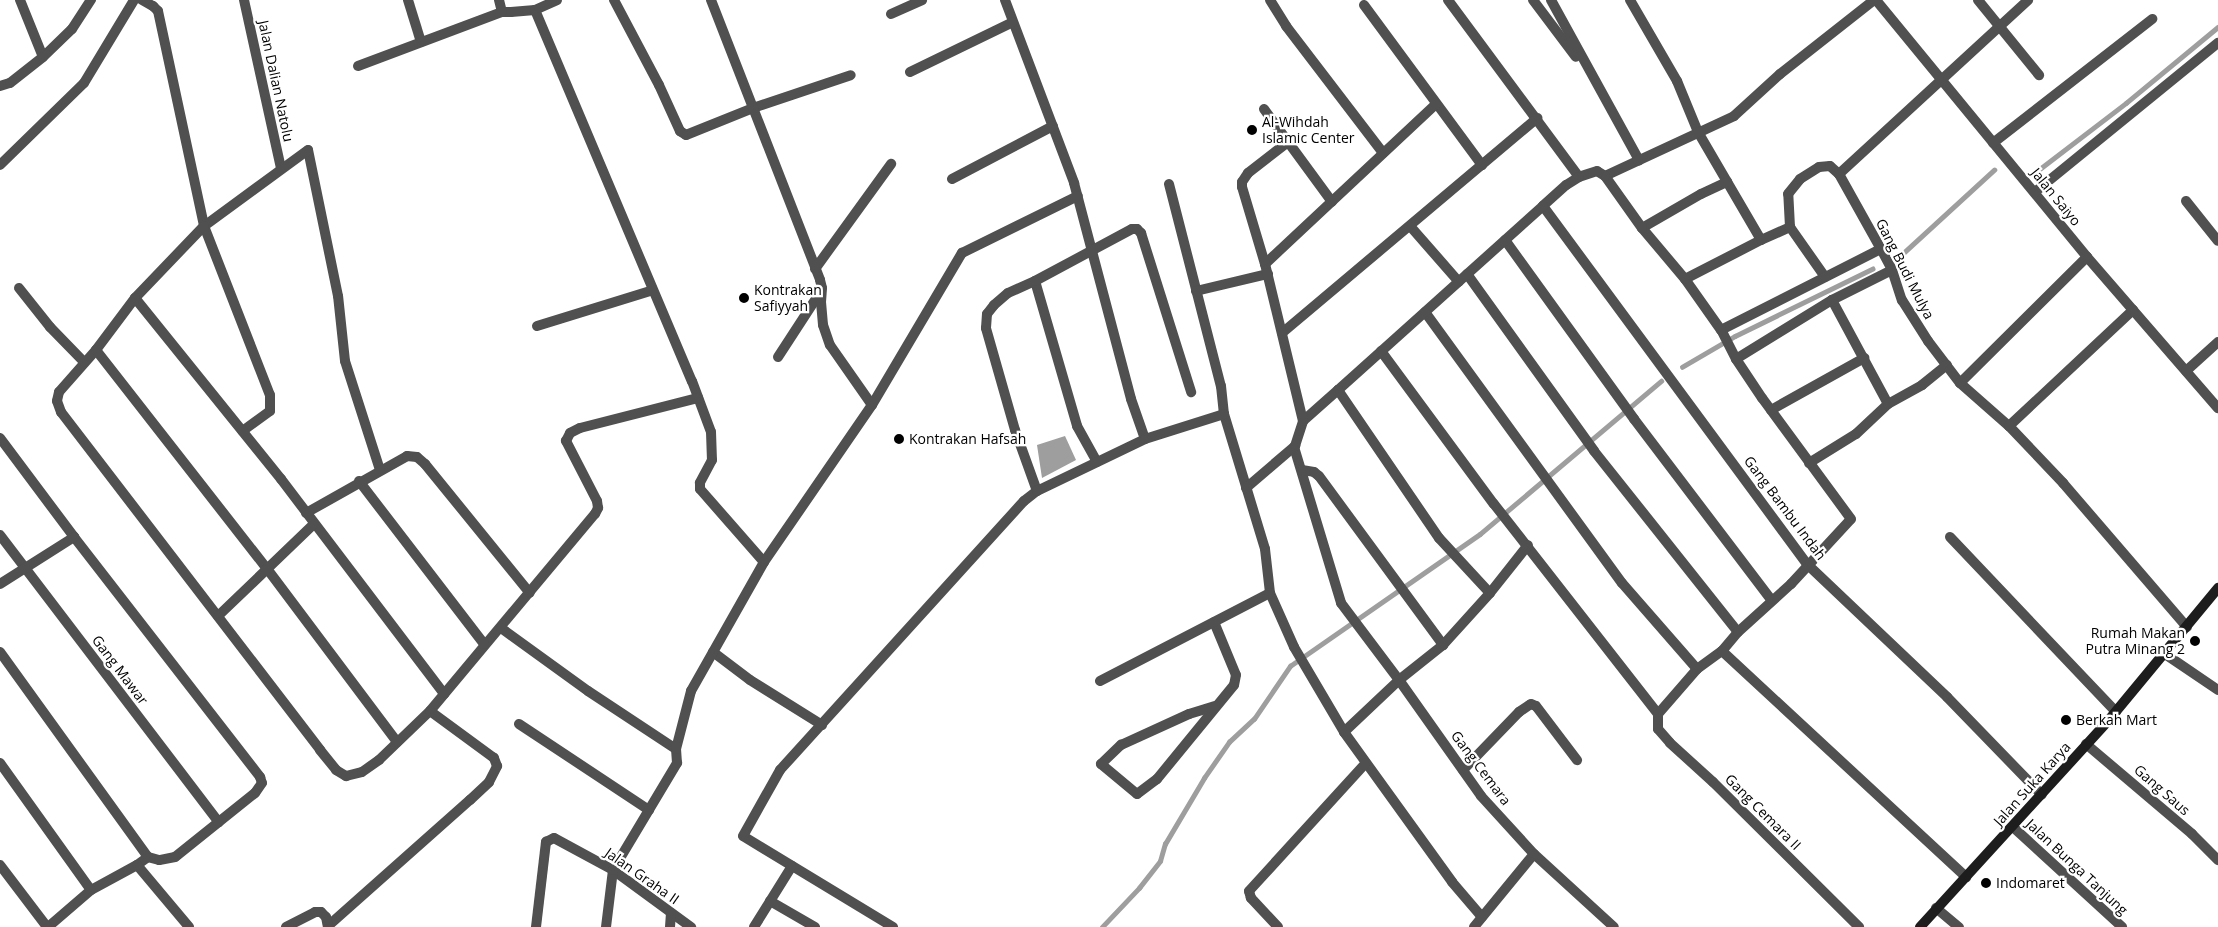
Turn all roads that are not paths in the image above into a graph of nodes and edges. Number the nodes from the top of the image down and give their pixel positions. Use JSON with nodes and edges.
{"nodes":[{"id":1,"x":20,"y":0,"type":"edge"},
{"id":2,"x":92,"y":0,"type":"edge"},
{"id":3,"x":134,"y":0,"type":"edge"},
{"id":4,"x":142,"y":0,"type":"edge"},
{"id":5,"x":244,"y":0,"type":"edge"},
{"id":6,"x":408,"y":0,"type":"edge"},
{"id":7,"x":499,"y":0,"type":"edge"},
{"id":8,"x":557,"y":0,"type":"edge"},
{"id":9,"x":614,"y":0,"type":"edge"},
{"id":10,"x":711,"y":0,"type":"edge"},
{"id":11,"x":922,"y":0,"type":"edge"},
{"id":12,"x":1005,"y":0,"type":"edge"},
{"id":13,"x":1270,"y":0,"type":"edge"},
{"id":14,"x":1448,"y":0,"type":"edge"},
{"id":15,"x":1533,"y":0,"type":"edge"},
{"id":16,"x":1551,"y":0,"type":"edge"},
{"id":17,"x":1630,"y":0,"type":"edge"},
{"id":18,"x":1875,"y":0,"type":"edge"},
{"id":19,"x":1978,"y":0,"type":"edge"},
{"id":20,"x":2028,"y":0,"type":"edge"},
{"id":21,"x":1364,"y":5,"type":"dead end"},
{"id":22,"x":534,"y":10,"type":"junction"},
{"id":23,"x":502,"y":12,"type":"junction"},
{"id":24,"x":891,"y":14,"type":"dead end"},
{"id":25,"x":2152,"y":19,"type":"dead end"},
{"id":26,"x":1013,"y":22,"type":"junction"},
{"id":27,"x":1998,"y":27,"type":"junction"},
{"id":28,"x":421,"y":42,"type":"junction"},
{"id":29,"x":2218,"y":43,"type":"edge"},
{"id":30,"x":43,"y":57,"type":"junction"},
{"id":31,"x":358,"y":66,"type":"dead end"},
{"id":32,"x":910,"y":72,"type":"dead end"},
{"id":33,"x":851,"y":75,"type":"dead end"},
{"id":34,"x":2039,"y":75,"type":"dead end"},
{"id":35,"x":1942,"y":78,"type":"junction"},
{"id":36,"x":1595,"y":82,"type":"junction"},
{"id":37,"x":0,"y":86,"type":"edge"},
{"id":38,"x":1436,"y":104,"type":"junction"},
{"id":39,"x":753,"y":108,"type":"junction"},
{"id":40,"x":1264,"y":109,"type":"dead end"},
{"id":41,"x":1537,"y":118,"type":"junction"},
{"id":42,"x":1052,"y":126,"type":"junction"},
{"id":43,"x":1698,"y":132,"type":"junction"},
{"id":44,"x":1288,"y":142,"type":"junction"},
{"id":45,"x":1993,"y":143,"type":"junction"},
{"id":46,"x":1383,"y":153,"type":"junction"},
{"id":47,"x":1639,"y":160,"type":"junction"},
{"id":48,"x":891,"y":164,"type":"dead end"},
{"id":49,"x":0,"y":165,"type":"edge"},
{"id":50,"x":1482,"y":165,"type":"junction"},
{"id":51,"x":281,"y":168,"type":"junction"},
{"id":52,"x":1839,"y":174,"type":"junction"},
{"id":53,"x":1605,"y":176,"type":"junction"},
{"id":54,"x":1579,"y":177,"type":"junction"},
{"id":55,"x":952,"y":179,"type":"dead end"},
{"id":56,"x":1727,"y":182,"type":"junction"},
{"id":57,"x":1169,"y":184,"type":"dead end"},
{"id":58,"x":2035,"y":192,"type":"junction"},
{"id":59,"x":1078,"y":196,"type":"junction"},
{"id":60,"x":2186,"y":201,"type":"dead end"},
{"id":61,"x":1332,"y":202,"type":"junction"},
{"id":62,"x":1542,"y":206,"type":"junction"},
{"id":63,"x":204,"y":226,"type":"junction"},
{"id":64,"x":1410,"y":226,"type":"junction"},
{"id":65,"x":1642,"y":228,"type":"junction"},
{"id":66,"x":1790,"y":228,"type":"junction"},
{"id":67,"x":1505,"y":240,"type":"junction"},
{"id":68,"x":1761,"y":240,"type":"junction"},
{"id":69,"x":2218,"y":241,"type":"edge"},
{"id":70,"x":1092,"y":249,"type":"junction"},
{"id":71,"x":1881,"y":249,"type":"junction"},
{"id":72,"x":2087,"y":257,"type":"junction"},
{"id":73,"x":815,"y":269,"type":"junction"},
{"id":74,"x":1267,"y":269,"type":"junction"},
{"id":75,"x":1892,"y":270,"type":"junction"},
{"id":76,"x":1825,"y":277,"type":"junction"},
{"id":77,"x":1463,"y":278,"type":"junction"},
{"id":78,"x":1685,"y":279,"type":"junction"},
{"id":79,"x":1035,"y":281,"type":"junction"},
{"id":80,"x":19,"y":288,"type":"dead end"},
{"id":81,"x":822,"y":288,"type":"junction"},
{"id":82,"x":653,"y":290,"type":"junction"},
{"id":83,"x":1196,"y":291,"type":"junction"},
{"id":84,"x":135,"y":298,"type":"junction"},
{"id":85,"x":1832,"y":300,"type":"junction"},
{"id":86,"x":2133,"y":310,"type":"junction"},
{"id":87,"x":1425,"y":312,"type":"junction"},
{"id":88,"x":537,"y":326,"type":"dead end"},
{"id":89,"x":1282,"y":333,"type":"junction"},
{"id":90,"x":1723,"y":333,"type":"junction"},
{"id":91,"x":2218,"y":342,"type":"edge"},
{"id":92,"x":96,"y":350,"type":"junction"},
{"id":93,"x":1381,"y":351,"type":"junction"},
{"id":94,"x":1734,"y":354,"type":"junction"},
{"id":95,"x":778,"y":357,"type":"dead end"},
{"id":96,"x":1864,"y":358,"type":"junction"},
{"id":97,"x":84,"y":362,"type":"junction"},
{"id":98,"x":1947,"y":365,"type":"junction"},
{"id":99,"x":2186,"y":371,"type":"junction"},
{"id":100,"x":1960,"y":383,"type":"junction"},
{"id":101,"x":1338,"y":390,"type":"junction"},
{"id":102,"x":1191,"y":392,"type":"dead end"},
{"id":103,"x":698,"y":398,"type":"junction"},
{"id":104,"x":1888,"y":404,"type":"junction"},
{"id":105,"x":872,"y":405,"type":"junction"},
{"id":106,"x":2218,"y":408,"type":"edge"},
{"id":107,"x":1771,"y":410,"type":"junction"},
{"id":108,"x":1224,"y":414,"type":"junction"},
{"id":109,"x":1303,"y":421,"type":"junction"},
{"id":110,"x":2009,"y":426,"type":"junction"},
{"id":111,"x":242,"y":431,"type":"junction"},
{"id":112,"x":0,"y":438,"type":"edge"},
{"id":113,"x":1145,"y":438,"type":"junction"},
{"id":114,"x":1294,"y":447,"type":"junction"},
{"id":115,"x":1097,"y":462,"type":"junction"},
{"id":116,"x":1809,"y":463,"type":"junction"},
{"id":117,"x":380,"y":470,"type":"junction"},
{"id":118,"x":1302,"y":470,"type":"junction"},
{"id":119,"x":359,"y":481,"type":"junction"},
{"id":120,"x":1246,"y":488,"type":"junction"},
{"id":121,"x":1037,"y":491,"type":"junction"},
{"id":122,"x":306,"y":513,"type":"junction"},
{"id":123,"x":314,"y":524,"type":"junction"},
{"id":124,"x":0,"y":535,"type":"edge"},
{"id":125,"x":74,"y":537,"type":"junction"},
{"id":126,"x":1950,"y":537,"type":"dead end"},
{"id":127,"x":1528,"y":545,"type":"junction"},
{"id":128,"x":764,"y":562,"type":"junction"},
{"id":129,"x":1808,"y":565,"type":"junction"},
{"id":130,"x":24,"y":567,"type":"junction"},
{"id":131,"x":268,"y":570,"type":"junction"},
{"id":132,"x":0,"y":584,"type":"edge"},
{"id":133,"x":2218,"y":588,"type":"edge"},
{"id":134,"x":1490,"y":592,"type":"junction"},
{"id":135,"x":530,"y":593,"type":"junction"},
{"id":136,"x":1270,"y":593,"type":"junction"},
{"id":137,"x":1772,"y":601,"type":"junction"},
{"id":138,"x":218,"y":616,"type":"junction"},
{"id":139,"x":1214,"y":622,"type":"junction"},
{"id":140,"x":2188,"y":626,"type":"junction"},
{"id":141,"x":501,"y":628,"type":"junction"},
{"id":142,"x":1738,"y":632,"type":"junction"},
{"id":143,"x":484,"y":644,"type":"junction"},
{"id":144,"x":1443,"y":645,"type":"junction"},
{"id":145,"x":1722,"y":651,"type":"junction"},
{"id":146,"x":0,"y":652,"type":"edge"},
{"id":147,"x":713,"y":652,"type":"junction"},
{"id":148,"x":2165,"y":654,"type":"junction"},
{"id":149,"x":1697,"y":669,"type":"junction"},
{"id":150,"x":1100,"y":680,"type":"dead end"},
{"id":151,"x":1399,"y":680,"type":"junction"},
{"id":152,"x":2218,"y":690,"type":"edge"},
{"id":153,"x":444,"y":694,"type":"junction"},
{"id":154,"x":1215,"y":706,"type":"junction"},
{"id":155,"x":430,"y":711,"type":"junction"},
{"id":156,"x":2116,"y":712,"type":"junction"},
{"id":157,"x":1658,"y":714,"type":"junction"},
{"id":158,"x":519,"y":724,"type":"dead end"},
{"id":159,"x":822,"y":725,"type":"junction"},
{"id":160,"x":1344,"y":732,"type":"junction"},
{"id":161,"x":397,"y":742,"type":"junction"},
{"id":162,"x":2086,"y":744,"type":"junction"},
{"id":163,"x":676,"y":749,"type":"junction"},
{"id":164,"x":1577,"y":760,"type":"dead end"},
{"id":165,"x":1366,"y":762,"type":"junction"},
{"id":166,"x":0,"y":763,"type":"edge"},
{"id":167,"x":1463,"y":770,"type":"junction"},
{"id":168,"x":2042,"y":794,"type":"junction"},
{"id":169,"x":648,"y":810,"type":"junction"},
{"id":170,"x":218,"y":822,"type":"junction"},
{"id":171,"x":2013,"y":827,"type":"junction"},
{"id":172,"x":1534,"y":854,"type":"junction"},
{"id":173,"x":148,"y":856,"type":"junction"},
{"id":174,"x":2218,"y":860,"type":"edge"},
{"id":175,"x":0,"y":865,"type":"edge"},
{"id":176,"x":137,"y":865,"type":"junction"},
{"id":177,"x":792,"y":866,"type":"junction"},
{"id":178,"x":613,"y":870,"type":"junction"},
{"id":179,"x":1966,"y":877,"type":"junction"},
{"id":180,"x":91,"y":890,"type":"junction"},
{"id":181,"x":770,"y":901,"type":"junction"},
{"id":182,"x":1936,"y":908,"type":"junction"},
{"id":183,"x":672,"y":913,"type":"junction"},
{"id":184,"x":1482,"y":917,"type":"junction"},
{"id":185,"x":328,"y":926,"type":"edge"},
{"id":186,"x":47,"y":927,"type":"edge"},
{"id":187,"x":189,"y":927,"type":"edge"},
{"id":188,"x":286,"y":927,"type":"edge"},
{"id":189,"x":536,"y":927,"type":"edge"},
{"id":190,"x":606,"y":927,"type":"edge"},
{"id":191,"x":670,"y":927,"type":"edge"},
{"id":192,"x":691,"y":927,"type":"edge"},
{"id":193,"x":754,"y":927,"type":"edge"},
{"id":194,"x":815,"y":927,"type":"edge"},
{"id":195,"x":893,"y":927,"type":"edge"},
{"id":196,"x":1278,"y":927,"type":"edge"},
{"id":197,"x":1474,"y":927,"type":"edge"},
{"id":198,"x":1614,"y":927,"type":"edge"},
{"id":199,"x":1859,"y":927,"type":"edge"},
{"id":200,"x":1920,"y":927,"type":"edge"},
{"id":201,"x":1959,"y":927,"type":"edge"},
{"id":202,"x":2122,"y":927,"type":"edge"}],
"edges":[{"from":1,"to":30,"type":"street"},
{"from":2,"to":30,"type":"street"},
{"from":3,"to":49,"type":"street"},
{"from":4,"to":63,"type":"street"},
{"from":5,"to":51,"type":"street","name":"Jalan Dalian Natolu"},
{"from":6,"to":28,"type":"street"},
{"from":7,"to":23,"type":"street"},
{"from":8,"to":22,"type":"street"},
{"from":9,"to":39,"type":"street"},
{"from":10,"to":39,"type":"street"},
{"from":11,"to":24,"type":"street"},
{"from":12,"to":26,"type":"street"},
{"from":13,"to":46,"type":"street"},
{"from":14,"to":41,"type":"street"},
{"from":15,"to":36,"type":"street"},
{"from":16,"to":36,"type":"street"},
{"from":17,"to":43,"type":"street"},
{"from":18,"to":35,"type":"street","name":"Jalan Saiyo"},
{"from":18,"to":43,"type":"street"},
{"from":19,"to":27,"type":"street"},
{"from":20,"to":27,"type":"street"},
{"from":21,"to":38,"type":"street"},
{"from":22,"to":23,"type":"street"},
{"from":22,"to":82,"type":"street"},
{"from":23,"to":28,"type":"street"},
{"from":25,"to":45,"type":"street"},
{"from":26,"to":32,"type":"street"},
{"from":26,"to":42,"type":"street"},
{"from":27,"to":34,"type":"street"},
{"from":27,"to":35,"type":"street"},
{"from":28,"to":31,"type":"street"},
{"from":29,"to":58,"type":"street"},
{"from":30,"to":37,"type":"street"},
{"from":33,"to":39,"type":"street"},
{"from":35,"to":45,"type":"street","name":"Jalan Saiyo"},
{"from":35,"to":52,"type":"street"},
{"from":36,"to":47,"type":"street"},
{"from":38,"to":46,"type":"street"},
{"from":38,"to":50,"type":"street"},
{"from":39,"to":73,"type":"street"},
{"from":40,"to":44,"type":"street"},
{"from":41,"to":50,"type":"street"},
{"from":41,"to":54,"type":"street"},
{"from":42,"to":55,"type":"street"},
{"from":42,"to":59,"type":"street"},
{"from":43,"to":47,"type":"street"},
{"from":43,"to":56,"type":"street"},
{"from":44,"to":61,"type":"street"},
{"from":44,"to":74,"type":"street"},
{"from":45,"to":58,"type":"street","name":"Jalan Saiyo"},
{"from":46,"to":61,"type":"street"},
{"from":47,"to":53,"type":"street"},
{"from":48,"to":73,"type":"street"},
{"from":50,"to":64,"type":"street"},
{"from":51,"to":63,"type":"street"},
{"from":51,"to":117,"type":"street"},
{"from":52,"to":66,"type":"street"},
{"from":52,"to":71,"type":"street","name":"Gang Budi Mulya"},
{"from":53,"to":54,"type":"street"},
{"from":53,"to":65,"type":"street"},
{"from":54,"to":62,"type":"street"},
{"from":56,"to":65,"type":"street"},
{"from":56,"to":68,"type":"street"},
{"from":57,"to":83,"type":"street"},
{"from":58,"to":72,"type":"street","name":"Jalan Saiyo"},
{"from":59,"to":70,"type":"street"},
{"from":59,"to":105,"type":"street"},
{"from":60,"to":69,"type":"street"},
{"from":61,"to":74,"type":"street"},
{"from":62,"to":67,"type":"street"},
{"from":62,"to":129,"type":"street","name":"Gang Bambu Indah"},
{"from":63,"to":84,"type":"street"},
{"from":63,"to":111,"type":"street"},
{"from":64,"to":77,"type":"street"},
{"from":64,"to":89,"type":"street"},
{"from":65,"to":78,"type":"street"},
{"from":66,"to":68,"type":"street"},
{"from":66,"to":76,"type":"street"},
{"from":67,"to":77,"type":"street"},
{"from":67,"to":137,"type":"street"},
{"from":68,"to":78,"type":"street"},
{"from":70,"to":79,"type":"street"},
{"from":70,"to":102,"type":"street"},
{"from":70,"to":113,"type":"street"},
{"from":71,"to":75,"type":"street","name":"Gang Budi Mulya"},
{"from":71,"to":76,"type":"street"},
{"from":72,"to":86,"type":"street","name":"Jalan Saiyo"},
{"from":72,"to":100,"type":"street"},
{"from":73,"to":81,"type":"street"},
{"from":74,"to":83,"type":"street"},
{"from":74,"to":89,"type":"street"},
{"from":75,"to":85,"type":"street"},
{"from":75,"to":98,"type":"street","name":"Gang Budi Mulya"},
{"from":76,"to":90,"type":"street"},
{"from":77,"to":87,"type":"street"},
{"from":77,"to":142,"type":"street"},
{"from":78,"to":90,"type":"street"},
{"from":79,"to":115,"type":"street"},
{"from":79,"to":121,"type":"street"},
{"from":80,"to":97,"type":"street"},
{"from":81,"to":95,"type":"street"},
{"from":81,"to":105,"type":"street"},
{"from":82,"to":88,"type":"street"},
{"from":82,"to":103,"type":"street"},
{"from":83,"to":108,"type":"street"},
{"from":84,"to":92,"type":"street"},
{"from":84,"to":111,"type":"street"},
{"from":85,"to":94,"type":"street"},
{"from":85,"to":96,"type":"street"},
{"from":86,"to":99,"type":"street","name":"Jalan Saiyo"},
{"from":86,"to":110,"type":"street"},
{"from":87,"to":93,"type":"street"},
{"from":87,"to":149,"type":"street"},
{"from":89,"to":109,"type":"street"},
{"from":90,"to":94,"type":"street"},
{"from":91,"to":99,"type":"street"},
{"from":92,"to":97,"type":"street"},
{"from":92,"to":131,"type":"street"},
{"from":93,"to":101,"type":"street"},
{"from":93,"to":127,"type":"street"},
{"from":94,"to":107,"type":"street"},
{"from":96,"to":104,"type":"street"},
{"from":96,"to":107,"type":"street"},
{"from":97,"to":138,"type":"street"},
{"from":98,"to":100,"type":"street","name":"Gang Budi Mulya"},
{"from":98,"to":104,"type":"street"},
{"from":99,"to":106,"type":"street","name":"Jalan Saiyo"},
{"from":100,"to":110,"type":"street","name":"Gang Budi Mulya"},
{"from":101,"to":109,"type":"street"},
{"from":101,"to":134,"type":"street"},
{"from":103,"to":128,"type":"street"},
{"from":103,"to":135,"type":"street"},
{"from":104,"to":116,"type":"street"},
{"from":105,"to":128,"type":"street"},
{"from":107,"to":116,"type":"street"},
{"from":108,"to":113,"type":"street"},
{"from":108,"to":120,"type":"street"},
{"from":109,"to":114,"type":"street"},
{"from":110,"to":140,"type":"street","name":"Gang Budi Mulya"},
{"from":111,"to":122,"type":"street"},
{"from":112,"to":125,"type":"street"},
{"from":113,"to":115,"type":"street"},
{"from":114,"to":118,"type":"street","name":"Gang Cemara"},
{"from":114,"to":120,"type":"street"},
{"from":115,"to":121,"type":"street"},
{"from":116,"to":129,"type":"street"},
{"from":117,"to":119,"type":"street"},
{"from":117,"to":135,"type":"street"},
{"from":118,"to":144,"type":"street"},
{"from":118,"to":151,"type":"street","name":"Gang Cemara"},
{"from":119,"to":122,"type":"street"},
{"from":119,"to":143,"type":"street"},
{"from":120,"to":136,"type":"street"},
{"from":121,"to":159,"type":"street"},
{"from":122,"to":123,"type":"street"},
{"from":123,"to":131,"type":"street"},
{"from":123,"to":153,"type":"street"},
{"from":124,"to":130,"type":"street","name":"Gang Mawar"},
{"from":125,"to":130,"type":"street"},
{"from":125,"to":170,"type":"street"},
{"from":126,"to":156,"type":"street"},
{"from":127,"to":134,"type":"street"},
{"from":127,"to":157,"type":"street"},
{"from":128,"to":147,"type":"street"},
{"from":129,"to":137,"type":"street"},
{"from":129,"to":168,"type":"street","name":"Gang Bambu Indah"},
{"from":130,"to":132,"type":"street"},
{"from":130,"to":170,"type":"street","name":"Gang Mawar"},
{"from":131,"to":138,"type":"street"},
{"from":131,"to":161,"type":"street"},
{"from":133,"to":140,"type":"main road","name":"Jalan Suka Karya"},
{"from":134,"to":144,"type":"street"},
{"from":135,"to":141,"type":"street"},
{"from":136,"to":139,"type":"street"},
{"from":136,"to":160,"type":"street"},
{"from":137,"to":142,"type":"street"},
{"from":138,"to":161,"type":"street"},
{"from":139,"to":150,"type":"street"},
{"from":139,"to":154,"type":"street"},
{"from":140,"to":148,"type":"main road","name":"Jalan Suka Karya"},
{"from":141,"to":143,"type":"street"},
{"from":141,"to":163,"type":"street"},
{"from":142,"to":145,"type":"street"},
{"from":143,"to":153,"type":"street"},
{"from":144,"to":151,"type":"street"},
{"from":145,"to":149,"type":"street"},
{"from":145,"to":179,"type":"street"},
{"from":146,"to":173,"type":"street"},
{"from":147,"to":159,"type":"street"},
{"from":147,"to":163,"type":"street"},
{"from":148,"to":152,"type":"street"},
{"from":148,"to":156,"type":"main road","name":"Jalan Suka Karya"},
{"from":149,"to":157,"type":"street"},
{"from":151,"to":160,"type":"street"},
{"from":151,"to":167,"type":"street","name":"Gang Cemara"},
{"from":153,"to":155,"type":"street"},
{"from":154,"to":154,"type":"street"},
{"from":155,"to":161,"type":"street"},
{"from":155,"to":185,"type":"street"},
{"from":156,"to":162,"type":"main road","name":"Jalan Suka Karya"},
{"from":157,"to":199,"type":"street","name":"Gang Cemara II"},
{"from":158,"to":169,"type":"street"},
{"from":159,"to":177,"type":"street"},
{"from":160,"to":165,"type":"street"},
{"from":162,"to":168,"type":"main road","name":"Jalan Suka Karya"},
{"from":162,"to":174,"type":"street","name":"Gang Saus"},
{"from":163,"to":169,"type":"street"},
{"from":164,"to":167,"type":"street"},
{"from":165,"to":184,"type":"street"},
{"from":165,"to":196,"type":"street"},
{"from":166,"to":180,"type":"street"},
{"from":167,"to":172,"type":"street","name":"Gang Cemara"},
{"from":168,"to":171,"type":"main road","name":"Jalan Suka Karya"},
{"from":169,"to":178,"type":"street"},
{"from":170,"to":173,"type":"street"},
{"from":171,"to":179,"type":"main road","name":"Jalan Suka Karya"},
{"from":171,"to":202,"type":"street","name":"Jalan Bunga Tanjung"},
{"from":172,"to":184,"type":"street"},
{"from":172,"to":198,"type":"street","name":"Gang Cemara"},
{"from":173,"to":176,"type":"street"},
{"from":175,"to":186,"type":"street"},
{"from":176,"to":180,"type":"street"},
{"from":176,"to":187,"type":"street"},
{"from":177,"to":181,"type":"street"},
{"from":177,"to":195,"type":"street"},
{"from":178,"to":183,"type":"street","name":"Jalan Graha II"},
{"from":178,"to":189,"type":"street","name":"Jalan Graha II"},
{"from":178,"to":190,"type":"street"},
{"from":179,"to":182,"type":"main road","name":"Jalan Suka Karya"},
{"from":180,"to":186,"type":"street"},
{"from":181,"to":193,"type":"street"},
{"from":181,"to":194,"type":"street"},
{"from":182,"to":200,"type":"main road","name":"Jalan Suka Karya"},
{"from":182,"to":201,"type":"street"},
{"from":183,"to":191,"type":"street"},
{"from":183,"to":192,"type":"street","name":"Jalan Graha II"},
{"from":184,"to":197,"type":"street"},
{"from":185,"to":188,"type":"street"}]}
